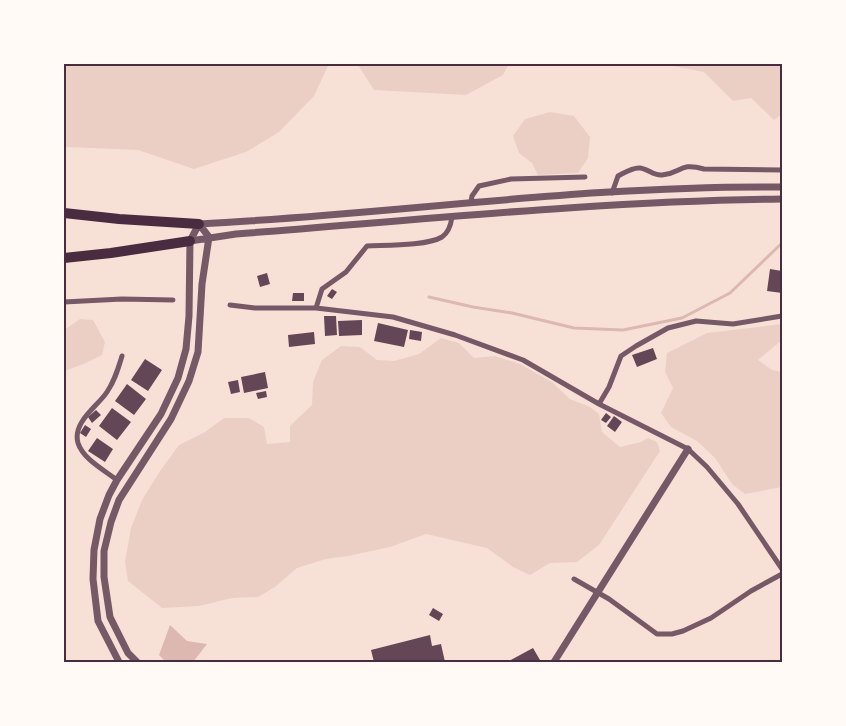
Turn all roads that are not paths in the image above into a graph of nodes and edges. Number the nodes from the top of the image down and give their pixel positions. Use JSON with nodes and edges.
{"nodes":[{"id":1,"x":782,"y":170,"type":"edge"},
{"id":2,"x":585,"y":177,"type":"dead end"},
{"id":3,"x":782,"y":187,"type":"edge"},
{"id":4,"x":612,"y":193,"type":"junction"},
{"id":5,"x":782,"y":199,"type":"edge"},
{"id":6,"x":471,"y":202,"type":"junction"},
{"id":7,"x":64,"y":213,"type":"edge"},
{"id":8,"x":452,"y":217,"type":"junction"},
{"id":9,"x":198,"y":224,"type":"junction"},
{"id":10,"x":209,"y":237,"type":"junction"},
{"id":11,"x":190,"y":241,"type":"junction"},
{"id":12,"x":64,"y":258,"type":"edge"},
{"id":13,"x":173,"y":300,"type":"dead end"},
{"id":14,"x":64,"y":302,"type":"edge"},
{"id":15,"x":230,"y":305,"type":"dead end"},
{"id":16,"x":316,"y":308,"type":"junction"},
{"id":17,"x":782,"y":316,"type":"edge"},
{"id":18,"x":122,"y":356,"type":"dead end"},
{"id":19,"x":599,"y":404,"type":"junction"},
{"id":20,"x":688,"y":449,"type":"junction"},
{"id":21,"x":117,"y":480,"type":"junction"},
{"id":22,"x":782,"y":569,"type":"edge"},
{"id":23,"x":782,"y":574,"type":"edge"},
{"id":24,"x":574,"y":579,"type":"dead end"},
{"id":25,"x":119,"y":662,"type":"edge"},
{"id":26,"x":137,"y":662,"type":"edge"},
{"id":27,"x":554,"y":662,"type":"edge"}],
"edges":[{"from":1,"to":4,"type":"street"},
{"from":2,"to":6,"type":"street"},
{"from":3,"to":4,"type":"street"},
{"from":4,"to":6,"type":"street"},
{"from":5,"to":8,"type":"street"},
{"from":6,"to":9,"type":"street"},
{"from":7,"to":9,"type":"highway"},
{"from":8,"to":10,"type":"street"},
{"from":8,"to":16,"type":"street"},
{"from":9,"to":10,"type":"street"},
{"from":9,"to":11,"type":"street"},
{"from":10,"to":11,"type":"street"},
{"from":10,"to":26,"type":"street"},
{"from":11,"to":12,"type":"highway"},
{"from":11,"to":21,"type":"street"},
{"from":13,"to":14,"type":"street"},
{"from":15,"to":16,"type":"street"},
{"from":16,"to":19,"type":"street"},
{"from":17,"to":19,"type":"street"},
{"from":18,"to":21,"type":"street"},
{"from":19,"to":20,"type":"street"},
{"from":20,"to":22,"type":"street"},
{"from":20,"to":27,"type":"street"},
{"from":21,"to":25,"type":"street"},
{"from":23,"to":24,"type":"street"}]}
